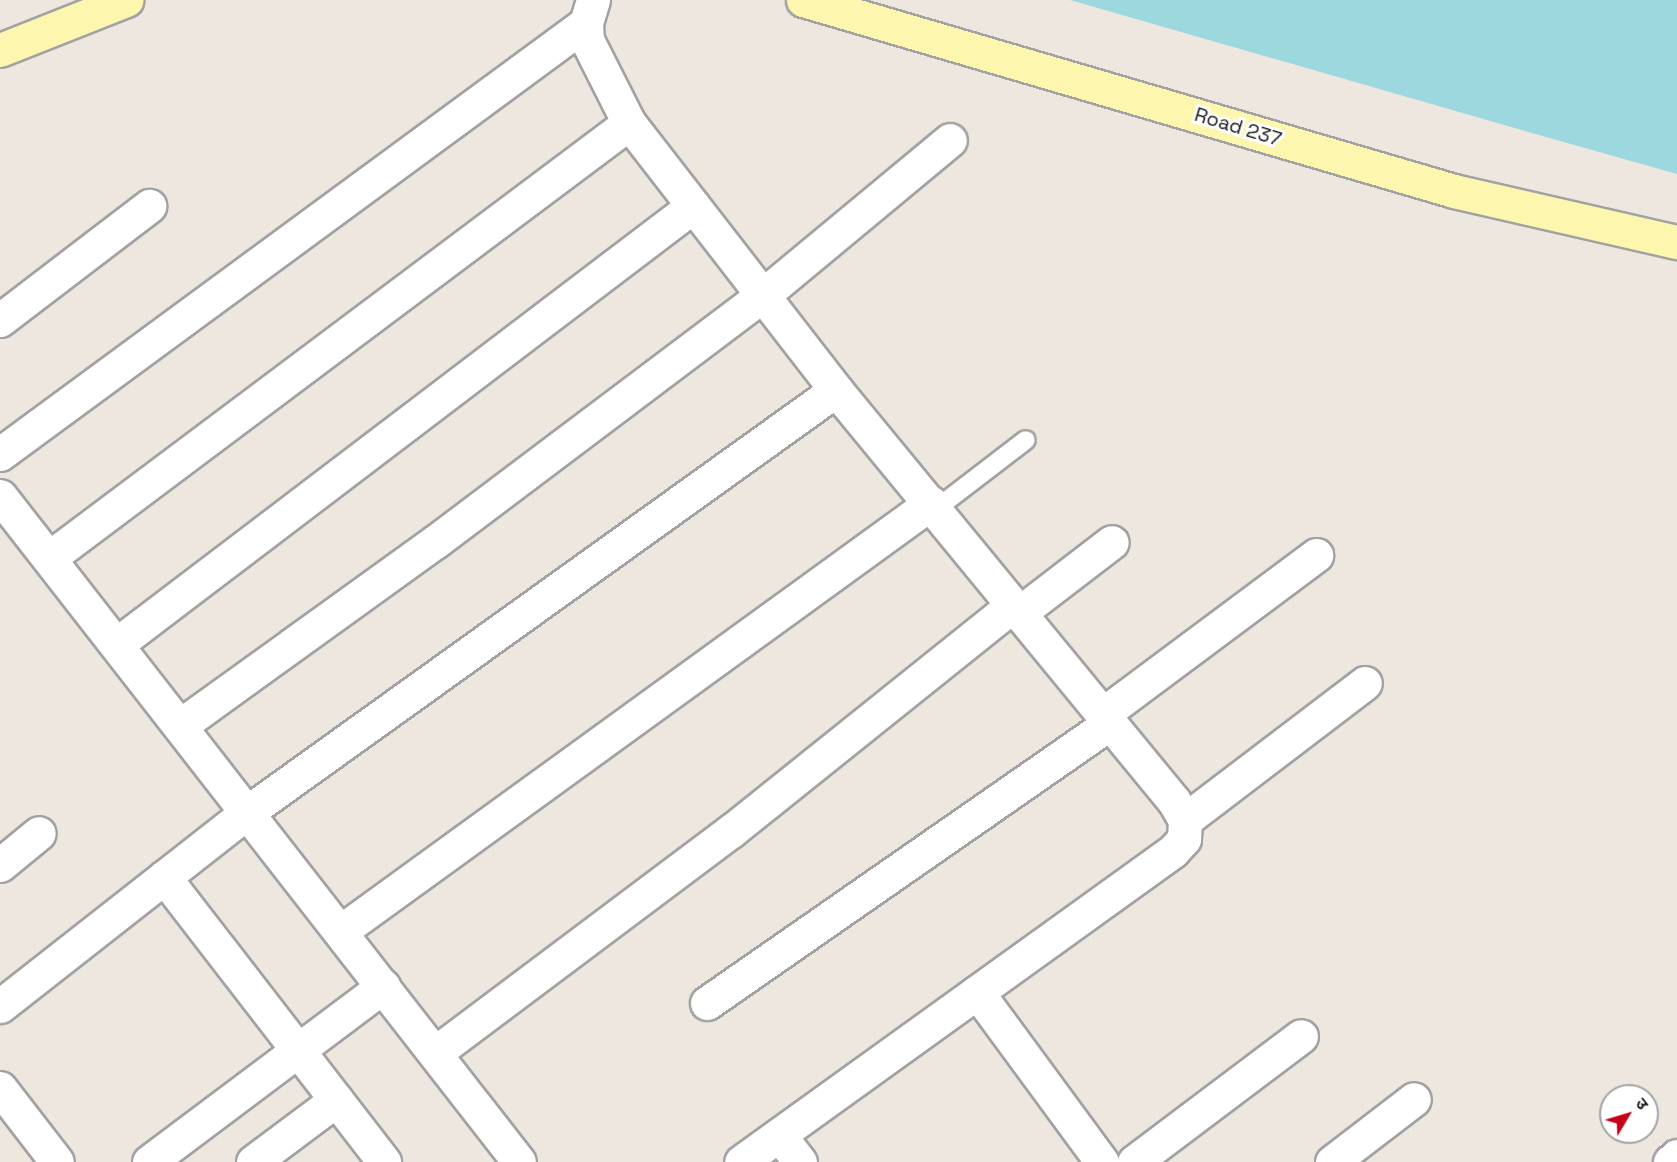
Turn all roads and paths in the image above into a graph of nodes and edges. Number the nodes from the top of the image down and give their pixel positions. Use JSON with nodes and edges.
{"nodes":[{"id":1,"x":126,"y":0,"type":"edge"},
{"id":2,"x":803,"y":0,"type":"edge"},
{"id":3,"x":590,"y":11,"type":"edge"},
{"id":4,"x":0,"y":50,"type":"edge"},
{"id":5,"x":628,"y":123,"type":"junction"},
{"id":6,"x":950,"y":140,"type":"dead end"},
{"id":7,"x":149,"y":206,"type":"dead end"},
{"id":8,"x":693,"y":206,"type":"junction"},
{"id":9,"x":1677,"y":242,"type":"edge"},
{"id":10,"x":762,"y":296,"type":"junction"},
{"id":11,"x":0,"y":320,"type":"edge"},
{"id":12,"x":836,"y":390,"type":"junction"},
{"id":13,"x":1026,"y":440,"type":"dead end"},
{"id":14,"x":0,"y":454,"type":"edge"},
{"id":15,"x":0,"y":496,"type":"edge"},
{"id":16,"x":933,"y":506,"type":"junction"},
{"id":17,"x":1112,"y":542,"type":"dead end"},
{"id":18,"x":1316,"y":555,"type":"dead end"},
{"id":19,"x":49,"y":558,"type":"junction"},
{"id":20,"x":1015,"y":610,"type":"junction"},
{"id":21,"x":117,"y":644,"type":"junction"},
{"id":22,"x":1365,"y":683,"type":"dead end"},
{"id":23,"x":1107,"y":718,"type":"junction"},
{"id":24,"x":181,"y":725,"type":"junction"},
{"id":25,"x":249,"y":811,"type":"junction"},
{"id":26,"x":1185,"y":820,"type":"junction"},
{"id":27,"x":39,"y":833,"type":"dead end"},
{"id":28,"x":0,"y":865,"type":"edge"},
{"id":29,"x":164,"y":877,"type":"junction"},
{"id":30,"x":341,"y":931,"type":"junction"},
{"id":31,"x":383,"y":986,"type":"junction"},
{"id":32,"x":977,"y":992,"type":"junction"},
{"id":33,"x":707,"y":1003,"type":"dead end"},
{"id":34,"x":0,"y":1006,"type":"edge"},
{"id":35,"x":1300,"y":1036,"type":"dead end"},
{"id":36,"x":299,"y":1050,"type":"junction"},
{"id":37,"x":435,"y":1053,"type":"junction"},
{"id":38,"x":0,"y":1089,"type":"edge"},
{"id":39,"x":1414,"y":1099,"type":"dead end"},
{"id":40,"x":336,"y":1100,"type":"junction"},
{"id":41,"x":779,"y":1135,"type":"junction"},
{"id":42,"x":1677,"y":1156,"type":"edge"},
{"id":43,"x":57,"y":1162,"type":"edge"},
{"id":44,"x":149,"y":1162,"type":"edge"},
{"id":45,"x":253,"y":1162,"type":"edge"},
{"id":46,"x":384,"y":1162,"type":"edge"},
{"id":47,"x":519,"y":1162,"type":"edge"},
{"id":48,"x":741,"y":1162,"type":"edge"},
{"id":49,"x":800,"y":1162,"type":"edge"},
{"id":50,"x":1102,"y":1162,"type":"edge"},
{"id":51,"x":1134,"y":1162,"type":"edge"},
{"id":52,"x":1332,"y":1162,"type":"edge"},
{"id":53,"x":1670,"y":1162,"type":"edge"}],
"edges":[{"from":1,"to":4,"type":"street"},
{"from":2,"to":9,"type":"street","name":"Road 237"},
{"from":3,"to":5,"type":"street"},
{"from":3,"to":14,"type":"street"},
{"from":5,"to":8,"type":"street"},
{"from":5,"to":19,"type":"street"},
{"from":6,"to":10,"type":"street"},
{"from":7,"to":11,"type":"street"},
{"from":8,"to":10,"type":"street"},
{"from":8,"to":21,"type":"street"},
{"from":10,"to":12,"type":"street"},
{"from":10,"to":24,"type":"street"},
{"from":12,"to":16,"type":"street"},
{"from":12,"to":25,"type":"street"},
{"from":13,"to":16,"type":"lane"},
{"from":15,"to":19,"type":"street"},
{"from":16,"to":20,"type":"street"},
{"from":16,"to":30,"type":"street"},
{"from":17,"to":20,"type":"street"},
{"from":18,"to":23,"type":"street"},
{"from":19,"to":21,"type":"street"},
{"from":20,"to":23,"type":"street"},
{"from":20,"to":37,"type":"street"},
{"from":21,"to":24,"type":"street"},
{"from":22,"to":26,"type":"street"},
{"from":23,"to":26,"type":"street"},
{"from":23,"to":33,"type":"street"},
{"from":24,"to":25,"type":"street"},
{"from":25,"to":29,"type":"street"},
{"from":25,"to":30,"type":"street"},
{"from":26,"to":32,"type":"street"},
{"from":27,"to":28,"type":"street"},
{"from":29,"to":34,"type":"street"},
{"from":29,"to":36,"type":"street"},
{"from":30,"to":31,"type":"street"},
{"from":31,"to":36,"type":"street"},
{"from":31,"to":37,"type":"street"},
{"from":32,"to":41,"type":"street"},
{"from":32,"to":50,"type":"street"},
{"from":35,"to":51,"type":"street"},
{"from":36,"to":40,"type":"street"},
{"from":36,"to":44,"type":"street"},
{"from":37,"to":47,"type":"street"},
{"from":38,"to":43,"type":"street"},
{"from":39,"to":52,"type":"street"},
{"from":40,"to":45,"type":"street"},
{"from":40,"to":46,"type":"street"},
{"from":41,"to":48,"type":"street"},
{"from":41,"to":49,"type":"street"},
{"from":42,"to":53,"type":"street"}]}
